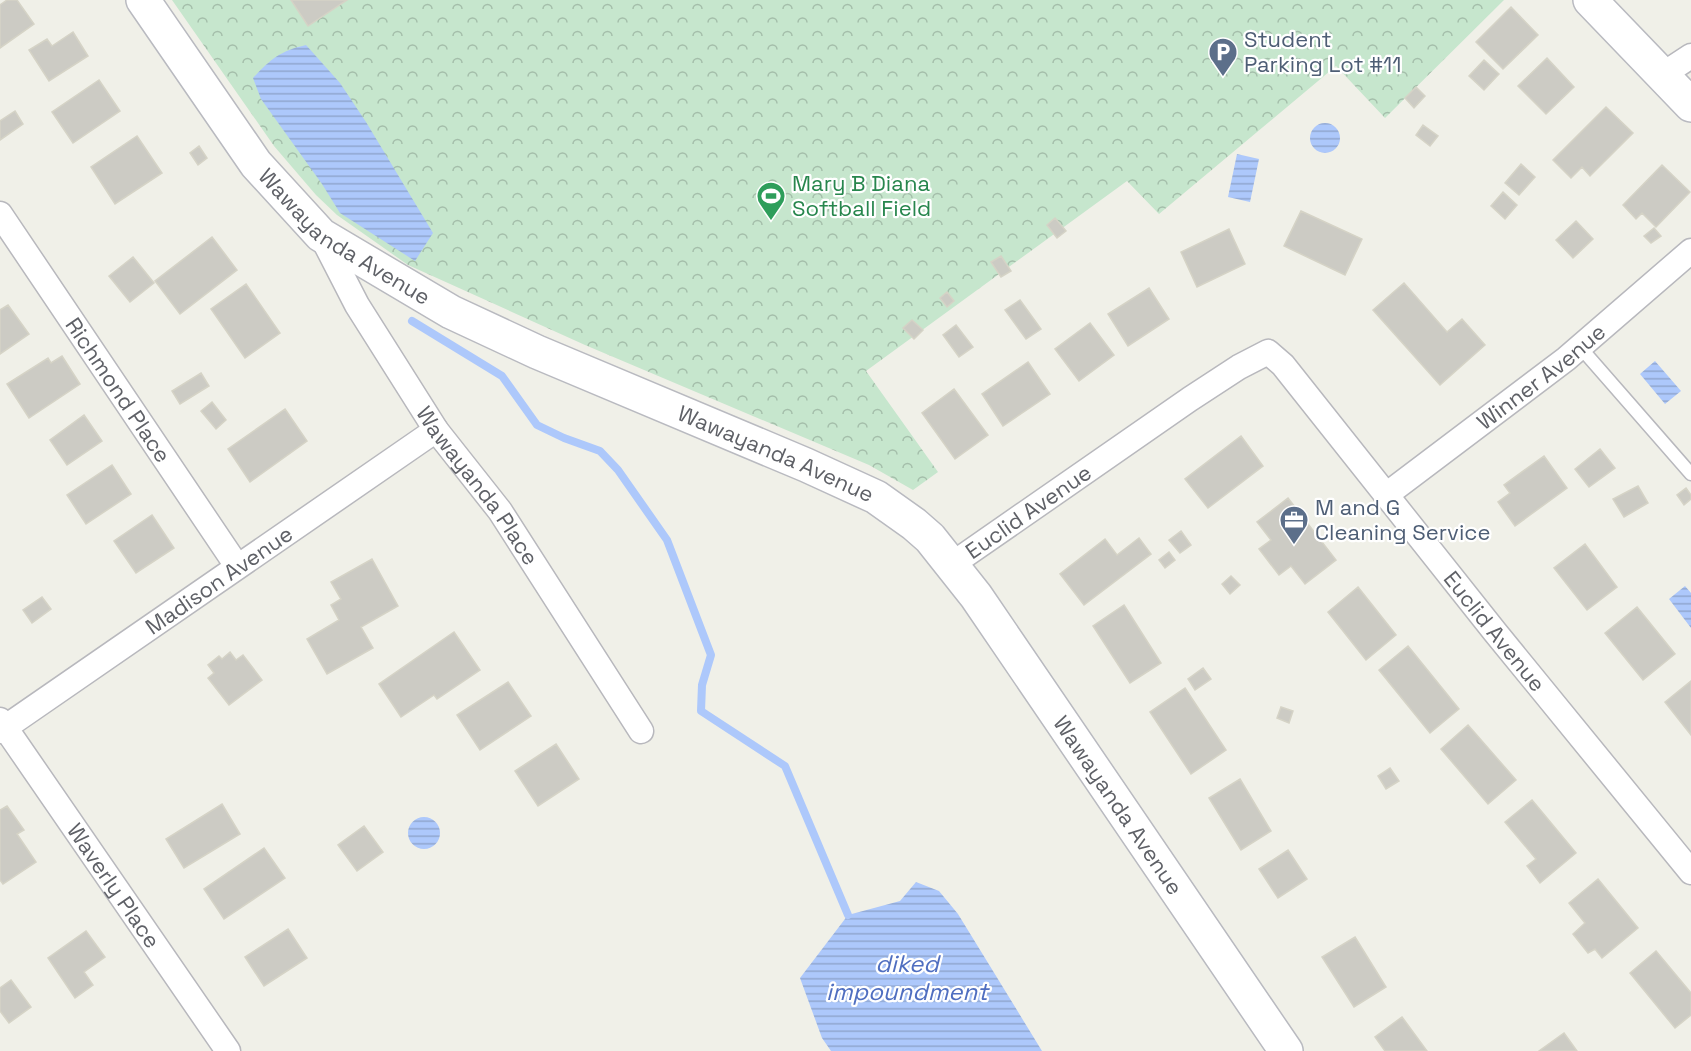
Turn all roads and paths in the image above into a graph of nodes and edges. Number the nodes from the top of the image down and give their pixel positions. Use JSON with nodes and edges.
{"nodes":[{"id":1,"x":142,"y":0,"type":"edge"},
{"id":2,"x":1590,"y":0,"type":"edge"},
{"id":3,"x":1691,"y":56,"type":"edge"},
{"id":4,"x":1662,"y":75,"type":"junction"},
{"id":5,"x":1691,"y":105,"type":"edge"},
{"id":6,"x":0,"y":214,"type":"edge"},
{"id":7,"x":321,"y":235,"type":"junction"},
{"id":8,"x":1691,"y":251,"type":"edge"},
{"id":9,"x":1580,"y":347,"type":"junction"},
{"id":10,"x":436,"y":429,"type":"junction"},
{"id":11,"x":1691,"y":474,"type":"edge"},
{"id":12,"x":1386,"y":495,"type":"junction"},
{"id":13,"x":951,"y":565,"type":"junction"},
{"id":14,"x":237,"y":566,"type":"junction"},
{"id":15,"x":2,"y":726,"type":"edge"},
{"id":16,"x":641,"y":731,"type":"dead end"},
{"id":17,"x":1691,"y":872,"type":"edge"},
{"id":18,"x":228,"y":1051,"type":"edge"},
{"id":19,"x":1286,"y":1051,"type":"edge"}],
"edges":[{"from":1,"to":7,"type":"street","name":"Wawayanda Avenue"},
{"from":2,"to":4,"type":"street"},
{"from":3,"to":4,"type":"street"},
{"from":4,"to":5,"type":"street"},
{"from":6,"to":14,"type":"street","name":"Richmond Place"},
{"from":7,"to":10,"type":"street","name":"Wawayanda Place"},
{"from":7,"to":13,"type":"street","name":"Wawayanda Avenue"},
{"from":8,"to":9,"type":"street","name":"Winner Avenue"},
{"from":9,"to":11,"type":"lane"},
{"from":9,"to":12,"type":"street","name":"Winner Avenue"},
{"from":10,"to":14,"type":"street","name":"Madison Avenue"},
{"from":10,"to":16,"type":"street","name":"Wawayanda Place"},
{"from":12,"to":13,"type":"street","name":"Euclid Avenue"},
{"from":12,"to":17,"type":"street","name":"Euclid Avenue"},
{"from":13,"to":19,"type":"street","name":"Wawayanda Avenue"},
{"from":14,"to":15,"type":"street","name":"Madison Avenue"},
{"from":15,"to":18,"type":"street","name":"Waverly Place"}]}
